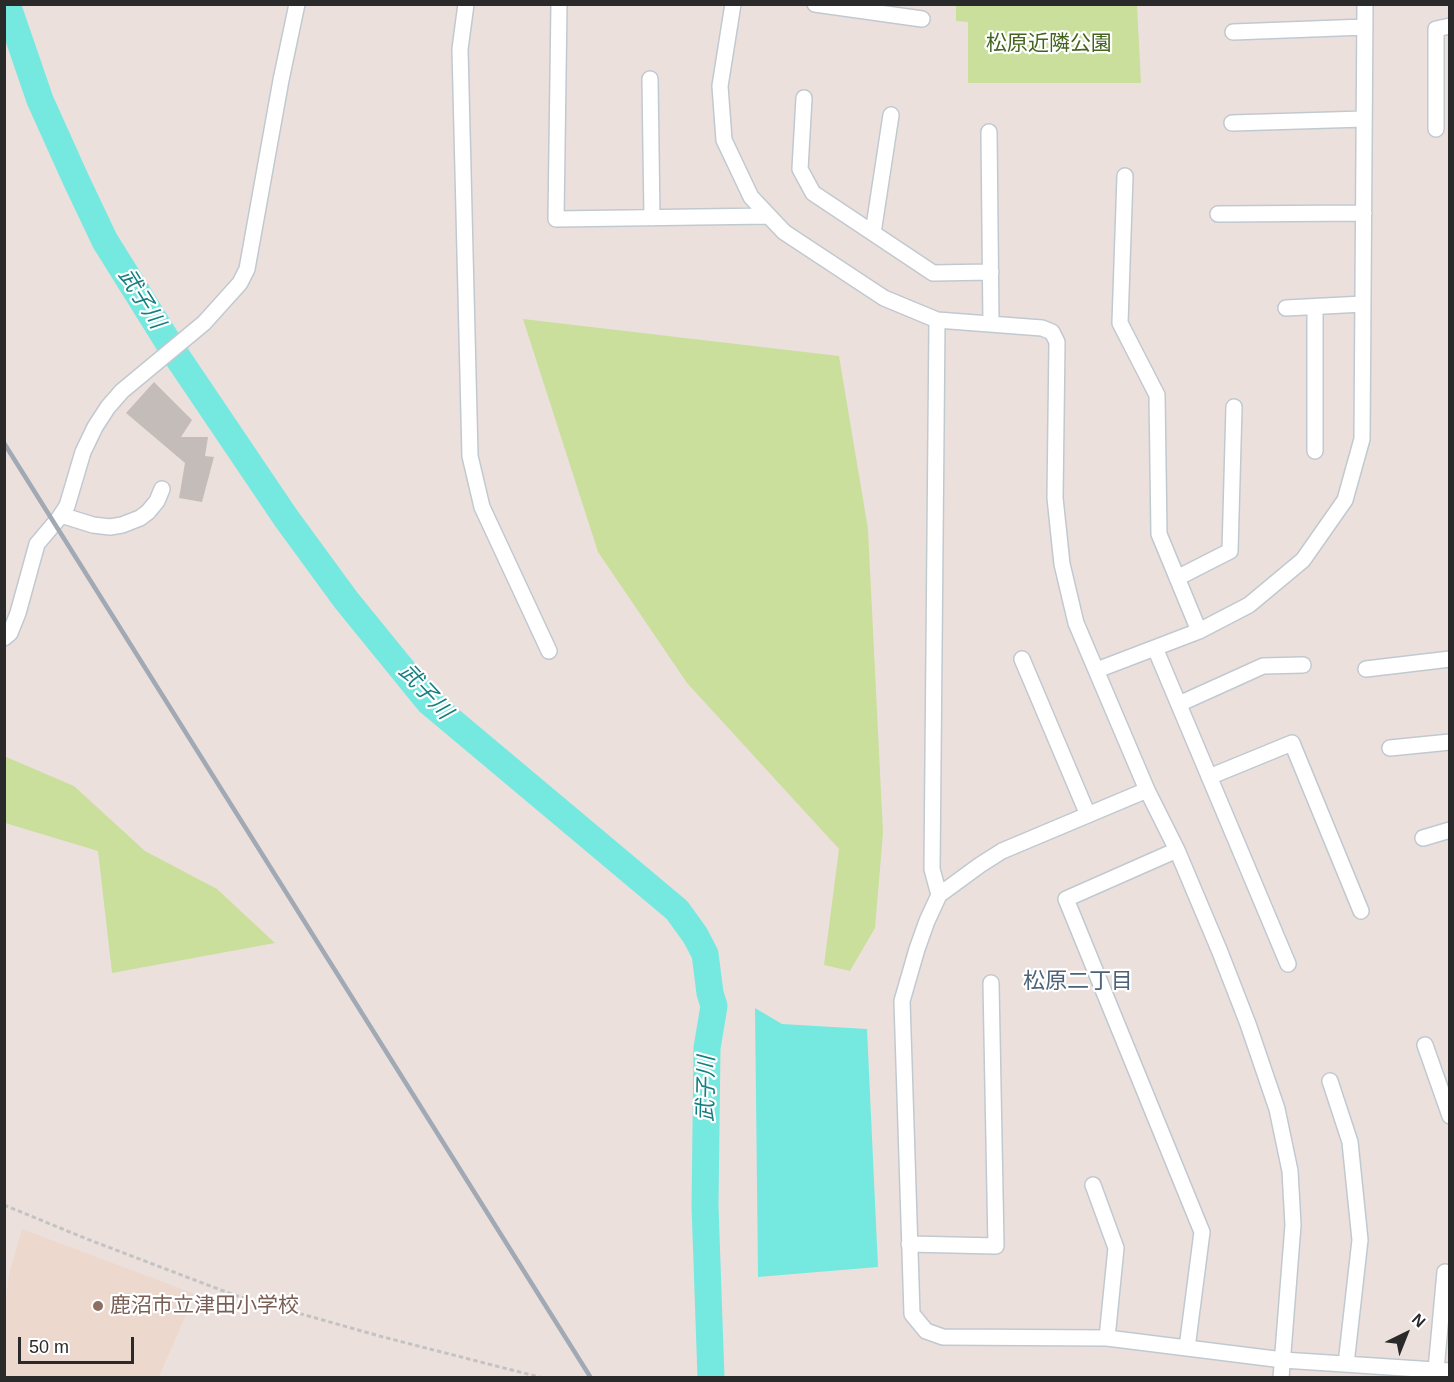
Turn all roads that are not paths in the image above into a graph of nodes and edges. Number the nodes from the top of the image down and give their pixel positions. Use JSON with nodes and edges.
{"nodes":[{"id":1,"x":297,"y":4,"type":"edge"},
{"id":2,"x":466,"y":4,"type":"edge"},
{"id":3,"x":559,"y":4,"type":"edge"},
{"id":4,"x":733,"y":4,"type":"edge"},
{"id":5,"x":815,"y":4,"type":"edge"},
{"id":6,"x":1365,"y":4,"type":"edge"},
{"id":7,"x":922,"y":19,"type":"dead end"},
{"id":8,"x":1449,"y":26,"type":"edge"},
{"id":9,"x":1365,"y":27,"type":"junction"},
{"id":10,"x":1233,"y":32,"type":"dead end"},
{"id":11,"x":650,"y":79,"type":"dead end"},
{"id":12,"x":804,"y":98,"type":"dead end"},
{"id":13,"x":891,"y":115,"type":"dead end"},
{"id":14,"x":1364,"y":119,"type":"junction"},
{"id":15,"x":1232,"y":123,"type":"dead end"},
{"id":16,"x":1436,"y":129,"type":"dead end"},
{"id":17,"x":989,"y":132,"type":"dead end"},
{"id":18,"x":1125,"y":176,"type":"dead end"},
{"id":19,"x":1364,"y":213,"type":"junction"},
{"id":20,"x":1218,"y":214,"type":"dead end"},
{"id":21,"x":768,"y":216,"type":"junction"},
{"id":22,"x":652,"y":218,"type":"junction"},
{"id":23,"x":873,"y":233,"type":"junction"},
{"id":24,"x":991,"y":272,"type":"junction"},
{"id":25,"x":1363,"y":304,"type":"junction"},
{"id":26,"x":1315,"y":307,"type":"junction"},
{"id":27,"x":1286,"y":308,"type":"dead end"},
{"id":28,"x":937,"y":320,"type":"junction"},
{"id":29,"x":991,"y":324,"type":"junction"},
{"id":30,"x":1234,"y":407,"type":"dead end"},
{"id":31,"x":1315,"y":451,"type":"dead end"},
{"id":32,"x":162,"y":489,"type":"dead end"},
{"id":33,"x":61,"y":515,"type":"junction"},
{"id":34,"x":1177,"y":578,"type":"junction"},
{"id":35,"x":1198,"y":631,"type":"junction"},
{"id":36,"x":4,"y":638,"type":"edge"},
{"id":37,"x":1155,"y":648,"type":"junction"},
{"id":38,"x":549,"y":651,"type":"dead end"},
{"id":39,"x":1022,"y":659,"type":"dead end"},
{"id":40,"x":1449,"y":659,"type":"edge"},
{"id":41,"x":1303,"y":665,"type":"dead end"},
{"id":42,"x":1366,"y":669,"type":"dead end"},
{"id":43,"x":1097,"y":670,"type":"junction"},
{"id":44,"x":1179,"y":704,"type":"junction"},
{"id":45,"x":1449,"y":742,"type":"edge"},
{"id":46,"x":1390,"y":748,"type":"dead end"},
{"id":47,"x":1209,"y":777,"type":"junction"},
{"id":48,"x":1147,"y":790,"type":"junction"},
{"id":49,"x":1088,"y":815,"type":"junction"},
{"id":50,"x":1449,"y":830,"type":"edge"},
{"id":51,"x":1423,"y":838,"type":"dead end"},
{"id":52,"x":1176,"y":850,"type":"junction"},
{"id":53,"x":939,"y":896,"type":"junction"},
{"id":54,"x":1360,"y":911,"type":"dead end"},
{"id":55,"x":1288,"y":964,"type":"dead end"},
{"id":56,"x":991,"y":983,"type":"dead end"},
{"id":57,"x":1425,"y":1045,"type":"dead end"},
{"id":58,"x":1330,"y":1081,"type":"dead end"},
{"id":59,"x":1449,"y":1116,"type":"edge"},
{"id":60,"x":1093,"y":1185,"type":"dead end"},
{"id":61,"x":909,"y":1244,"type":"junction"},
{"id":62,"x":1449,"y":1272,"type":"edge"},
{"id":63,"x":1107,"y":1338,"type":"junction"},
{"id":64,"x":1187,"y":1348,"type":"junction"},
{"id":65,"x":1283,"y":1360,"type":"junction"},
{"id":66,"x":1346,"y":1364,"type":"junction"},
{"id":67,"x":1443,"y":1370,"type":"edge"},
{"id":68,"x":1281,"y":1377,"type":"edge"}],
"edges":[{"from":1,"to":33,"type":"street"},
{"from":2,"to":38,"type":"street"},
{"from":3,"to":22,"type":"street"},
{"from":4,"to":21,"type":"street"},
{"from":5,"to":7,"type":"street"},
{"from":6,"to":9,"type":"street"},
{"from":8,"to":16,"type":"street"},
{"from":9,"to":10,"type":"street"},
{"from":9,"to":14,"type":"street"},
{"from":11,"to":22,"type":"street"},
{"from":12,"to":23,"type":"street"},
{"from":13,"to":23,"type":"street"},
{"from":14,"to":15,"type":"street"},
{"from":14,"to":19,"type":"street"},
{"from":17,"to":24,"type":"street"},
{"from":18,"to":34,"type":"street"},
{"from":19,"to":20,"type":"street"},
{"from":19,"to":25,"type":"street"},
{"from":21,"to":22,"type":"street"},
{"from":21,"to":28,"type":"street"},
{"from":23,"to":24,"type":"street"},
{"from":24,"to":29,"type":"street"},
{"from":25,"to":26,"type":"street"},
{"from":25,"to":35,"type":"street"},
{"from":26,"to":27,"type":"street"},
{"from":26,"to":31,"type":"street"},
{"from":28,"to":29,"type":"street"},
{"from":28,"to":53,"type":"street"},
{"from":29,"to":43,"type":"street"},
{"from":30,"to":34,"type":"street"},
{"from":32,"to":33,"type":"street"},
{"from":33,"to":36,"type":"street"},
{"from":34,"to":35,"type":"street"},
{"from":35,"to":37,"type":"street"},
{"from":37,"to":43,"type":"street"},
{"from":37,"to":44,"type":"street"},
{"from":39,"to":49,"type":"street"},
{"from":40,"to":42,"type":"street"},
{"from":41,"to":44,"type":"street"},
{"from":43,"to":48,"type":"street"},
{"from":44,"to":47,"type":"street"},
{"from":45,"to":46,"type":"street"},
{"from":47,"to":54,"type":"street"},
{"from":47,"to":55,"type":"street"},
{"from":48,"to":49,"type":"street"},
{"from":48,"to":52,"type":"street"},
{"from":49,"to":53,"type":"street"},
{"from":50,"to":51,"type":"street"},
{"from":52,"to":64,"type":"street"},
{"from":52,"to":65,"type":"street"},
{"from":53,"to":61,"type":"street"},
{"from":56,"to":61,"type":"street"},
{"from":57,"to":59,"type":"street"},
{"from":58,"to":66,"type":"street"},
{"from":60,"to":63,"type":"street"},
{"from":61,"to":63,"type":"street"},
{"from":62,"to":67,"type":"street"},
{"from":63,"to":64,"type":"street"},
{"from":64,"to":65,"type":"street"},
{"from":65,"to":66,"type":"street"},
{"from":65,"to":68,"type":"street"},
{"from":66,"to":67,"type":"street"}]}
